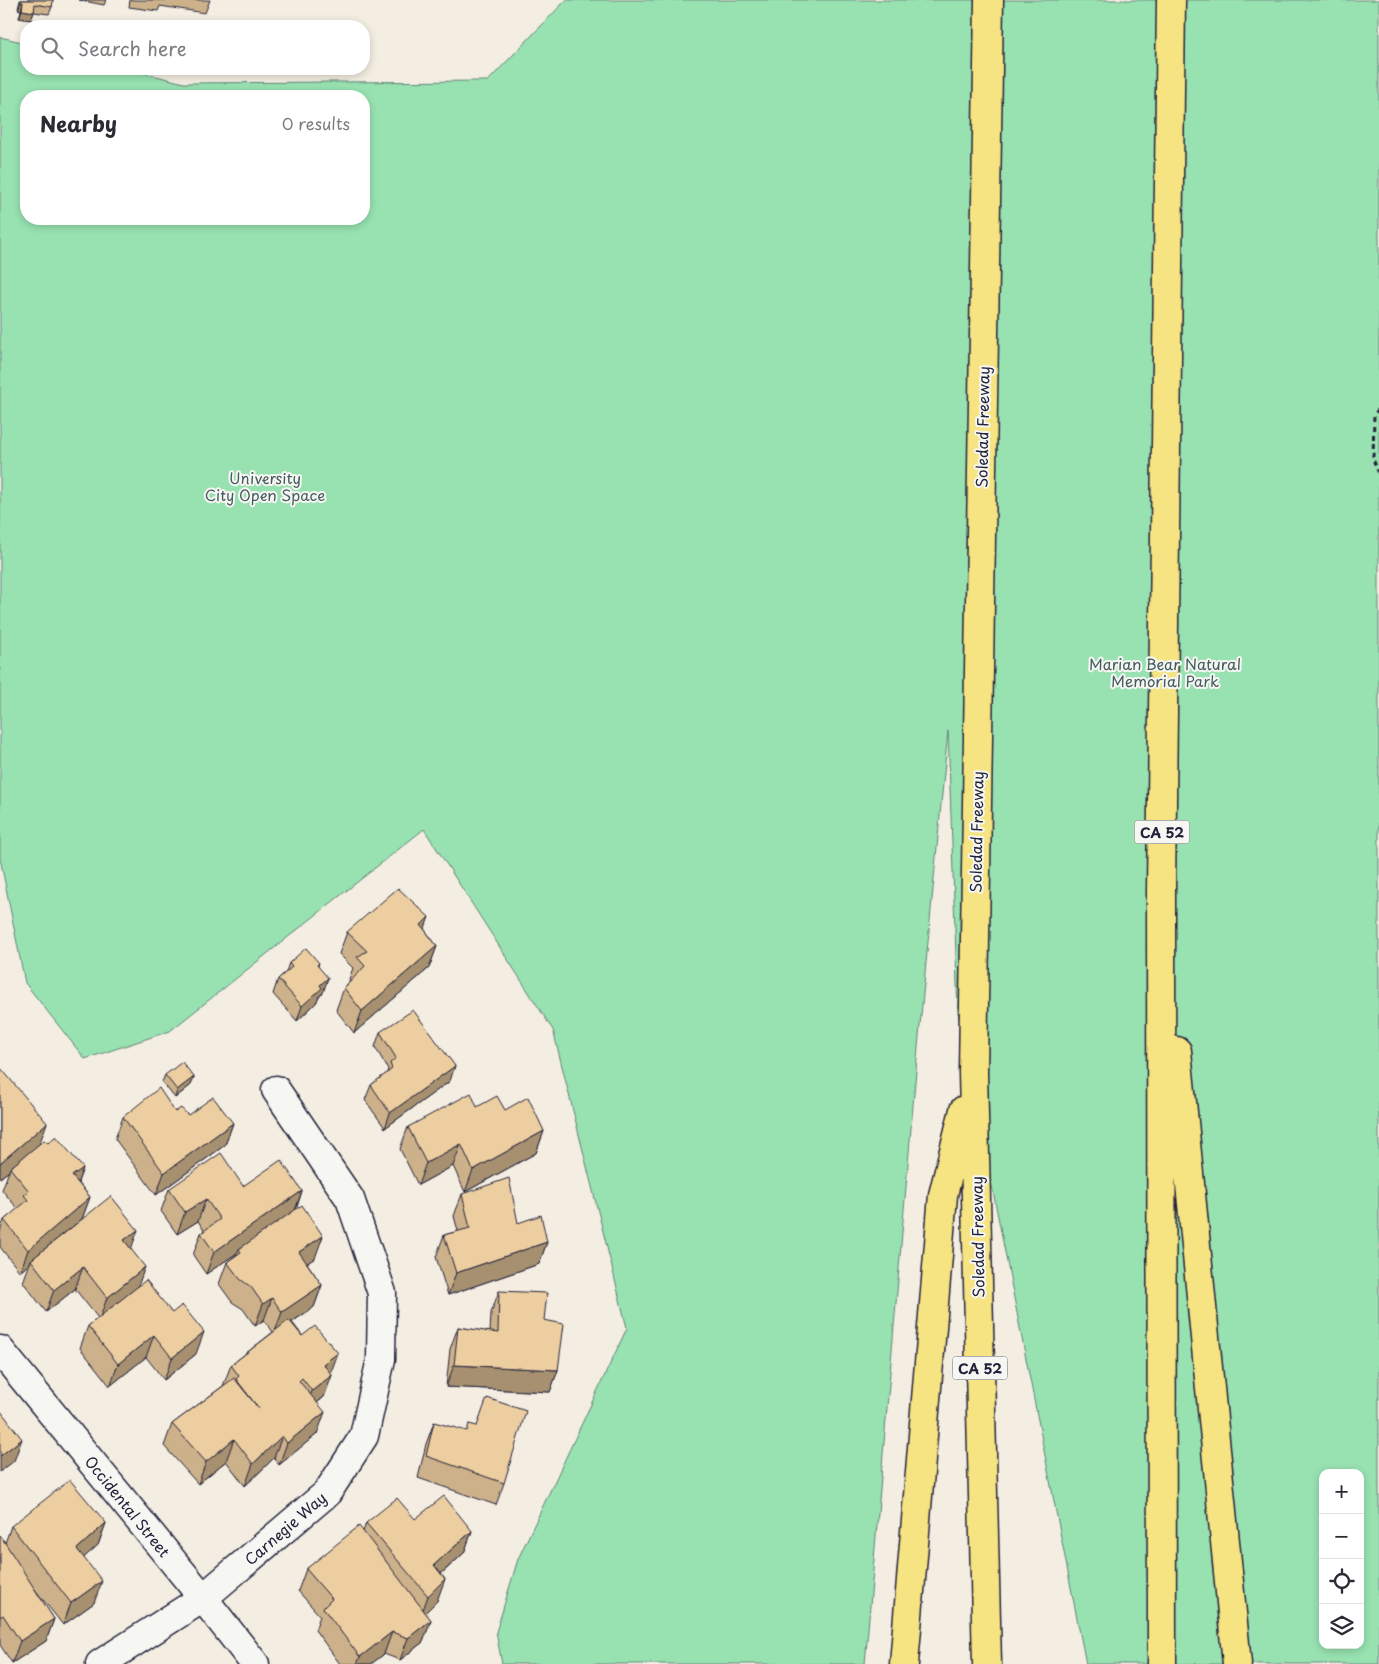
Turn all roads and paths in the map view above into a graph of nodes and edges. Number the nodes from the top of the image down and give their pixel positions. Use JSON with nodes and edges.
{"nodes":[{"id":1,"x":989,"y":0,"type":"edge"},
{"id":2,"x":1170,"y":0,"type":"edge"},
{"id":3,"x":1379,"y":409,"type":"edge"},
{"id":4,"x":1379,"y":474,"type":"edge"},
{"id":5,"x":1161,"y":892,"type":"junction"},
{"id":6,"x":973,"y":1072,"type":"junction"},
{"id":7,"x":276,"y":1090,"type":"dead end"},
{"id":8,"x":0,"y":1350,"type":"edge"},
{"id":9,"x":203,"y":1598,"type":"junction"},
{"id":10,"x":100,"y":1664,"type":"edge"},
{"id":11,"x":255,"y":1664,"type":"edge"},
{"id":12,"x":904,"y":1664,"type":"edge"},
{"id":13,"x":987,"y":1664,"type":"edge"},
{"id":14,"x":1162,"y":1664,"type":"edge"},
{"id":15,"x":1237,"y":1664,"type":"edge"}],
"edges":[{"from":1,"to":6,"type":"highway","name":"Soledad Freeway","number":"CA 52"},
{"from":2,"to":5,"type":"highway","number":"CA 52"},
{"from":3,"to":4,"type":"path"},
{"from":5,"to":14,"type":"highway","number":"CA 52"},
{"from":5,"to":15,"type":"highway"},
{"from":6,"to":12,"type":"highway"},
{"from":6,"to":13,"type":"highway","name":"Soledad Freeway","number":"CA 52"},
{"from":7,"to":9,"type":"street","name":"Carnegie Way"},
{"from":8,"to":9,"type":"street","name":"Occidental Street"},
{"from":9,"to":10,"type":"street","name":"Carnegie Way"},
{"from":9,"to":11,"type":"street","name":"Occidental Street"}]}
